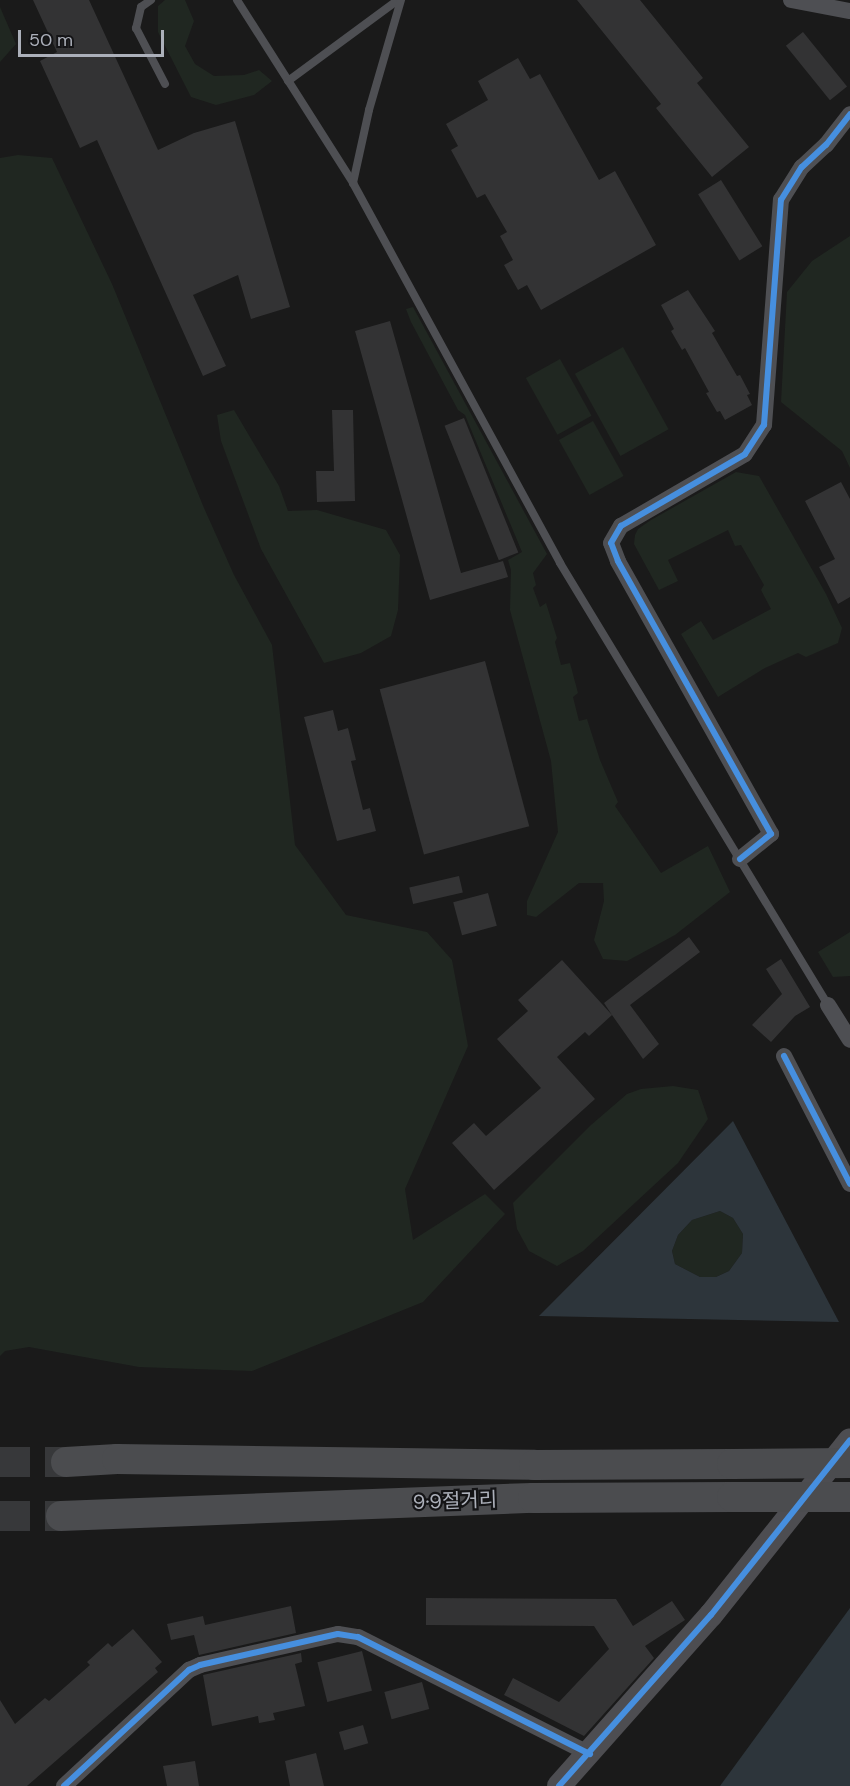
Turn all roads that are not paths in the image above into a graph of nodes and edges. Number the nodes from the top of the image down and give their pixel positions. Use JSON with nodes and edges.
{"nodes":[{"id":1,"x":151,"y":0,"type":"edge"},
{"id":2,"x":237,"y":0,"type":"edge"},
{"id":3,"x":399,"y":0,"type":"edge"},
{"id":4,"x":791,"y":0,"type":"edge"},
{"id":5,"x":850,"y":11,"type":"edge"},
{"id":6,"x":288,"y":81,"type":"junction"},
{"id":7,"x":165,"y":84,"type":"dead end"},
{"id":8,"x":850,"y":114,"type":"edge"},
{"id":9,"x":353,"y":183,"type":"junction"},
{"id":10,"x":740,"y":859,"type":"junction"},
{"id":11,"x":828,"y":1005,"type":"joint"},
{"id":12,"x":850,"y":1040,"type":"edge"},
{"id":13,"x":784,"y":1056,"type":"dead end"},
{"id":14,"x":850,"y":1184,"type":"edge"},
{"id":15,"x":850,"y":1440,"type":"edge"},
{"id":16,"x":66,"y":1462,"type":"tunnel mouth"},
{"id":17,"x":850,"y":1463,"type":"edge"},
{"id":18,"x":850,"y":1497,"type":"edge"},
{"id":19,"x":61,"y":1516,"type":"tunnel mouth"},
{"id":20,"x":590,"y":1754,"type":"junction"},
{"id":21,"x":64,"y":1786,"type":"edge"},
{"id":22,"x":559,"y":1786,"type":"edge"}],
"edges":[{"from":1,"to":7,"type":"lane"},
{"from":2,"to":6,"type":"lane"},
{"from":3,"to":6,"type":"lane"},
{"from":3,"to":9,"type":"lane"},
{"from":4,"to":5,"type":"street"},
{"from":6,"to":9,"type":"lane"},
{"from":8,"to":10,"type":"street"},
{"from":9,"to":10,"type":"lane"},
{"from":10,"to":11,"type":"lane"},
{"from":11,"to":12,"type":"street"},
{"from":13,"to":14,"type":"street"},
{"from":15,"to":20,"type":"street"},
{"from":16,"to":17,"type":"highway","name":"9·9절거리","bridge":true},
{"from":18,"to":19,"type":"highway","name":"9·9절거리","bridge":true},
{"from":20,"to":21,"type":"street"},
{"from":20,"to":22,"type":"street"}]}
